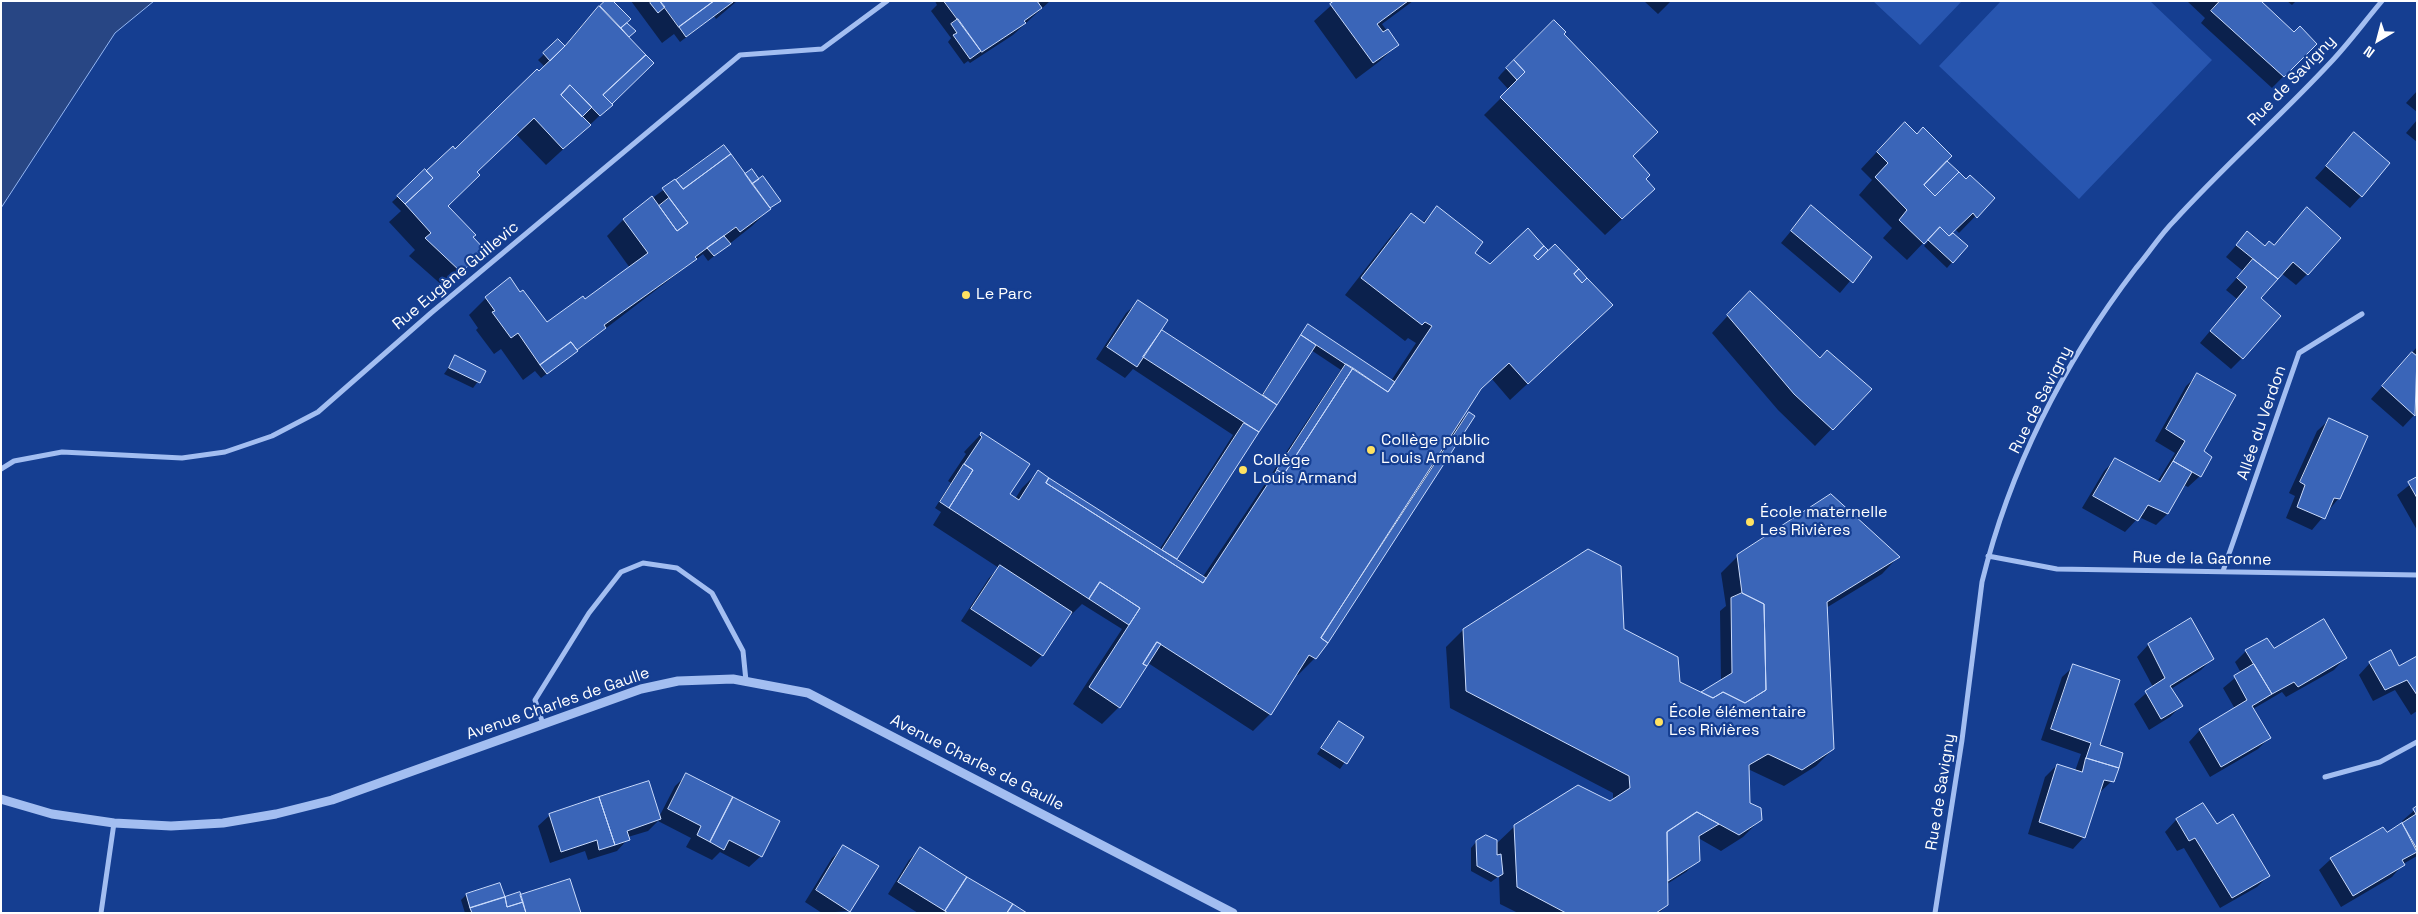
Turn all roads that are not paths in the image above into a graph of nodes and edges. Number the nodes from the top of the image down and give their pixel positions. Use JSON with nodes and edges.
{"nodes":[{"id":1,"x":887,"y":1,"type":"edge"},
{"id":2,"x":2382,"y":1,"type":"edge"},
{"id":3,"x":2362,"y":314,"type":"dead end"},
{"id":4,"x":1,"y":469,"type":"edge"},
{"id":5,"x":1988,"y":556,"type":"junction"},
{"id":6,"x":2223,"y":571,"type":"junction"},
{"id":7,"x":2417,"y":575,"type":"edge"},
{"id":8,"x":746,"y":681,"type":"junction"},
{"id":9,"x":543,"y":724,"type":"junction"},
{"id":10,"x":2417,"y":742,"type":"edge"},
{"id":11,"x":2325,"y":777,"type":"dead end"},
{"id":12,"x":1,"y":799,"type":"edge"},
{"id":13,"x":114,"y":823,"type":"junction"},
{"id":14,"x":101,"y":913,"type":"edge"},
{"id":15,"x":1233,"y":913,"type":"edge"},
{"id":16,"x":1934,"y":913,"type":"edge"}],
"edges":[{"from":1,"to":4,"type":"street","name":"Rue Eugène Guillevic"},
{"from":2,"to":5,"type":"street","name":"Rue de Savigny"},
{"from":3,"to":6,"type":"street","name":"Allée du Verdon"},
{"from":5,"to":6,"type":"street","name":"Rue de la Garonne"},
{"from":5,"to":16,"type":"street","name":"Rue de Savigny"},
{"from":6,"to":7,"type":"street","name":"Rue de la Garonne"},
{"from":8,"to":9,"type":"street","name":"Avenue Charles de Gaulle"},
{"from":8,"to":9,"type":"street"},
{"from":8,"to":15,"type":"street","name":"Avenue Charles de Gaulle"},
{"from":9,"to":13,"type":"street","name":"Avenue Charles de Gaulle"},
{"from":10,"to":11,"type":"street"},
{"from":12,"to":13,"type":"street","name":"Avenue Charles de Gaulle"},
{"from":13,"to":14,"type":"street"}]}
